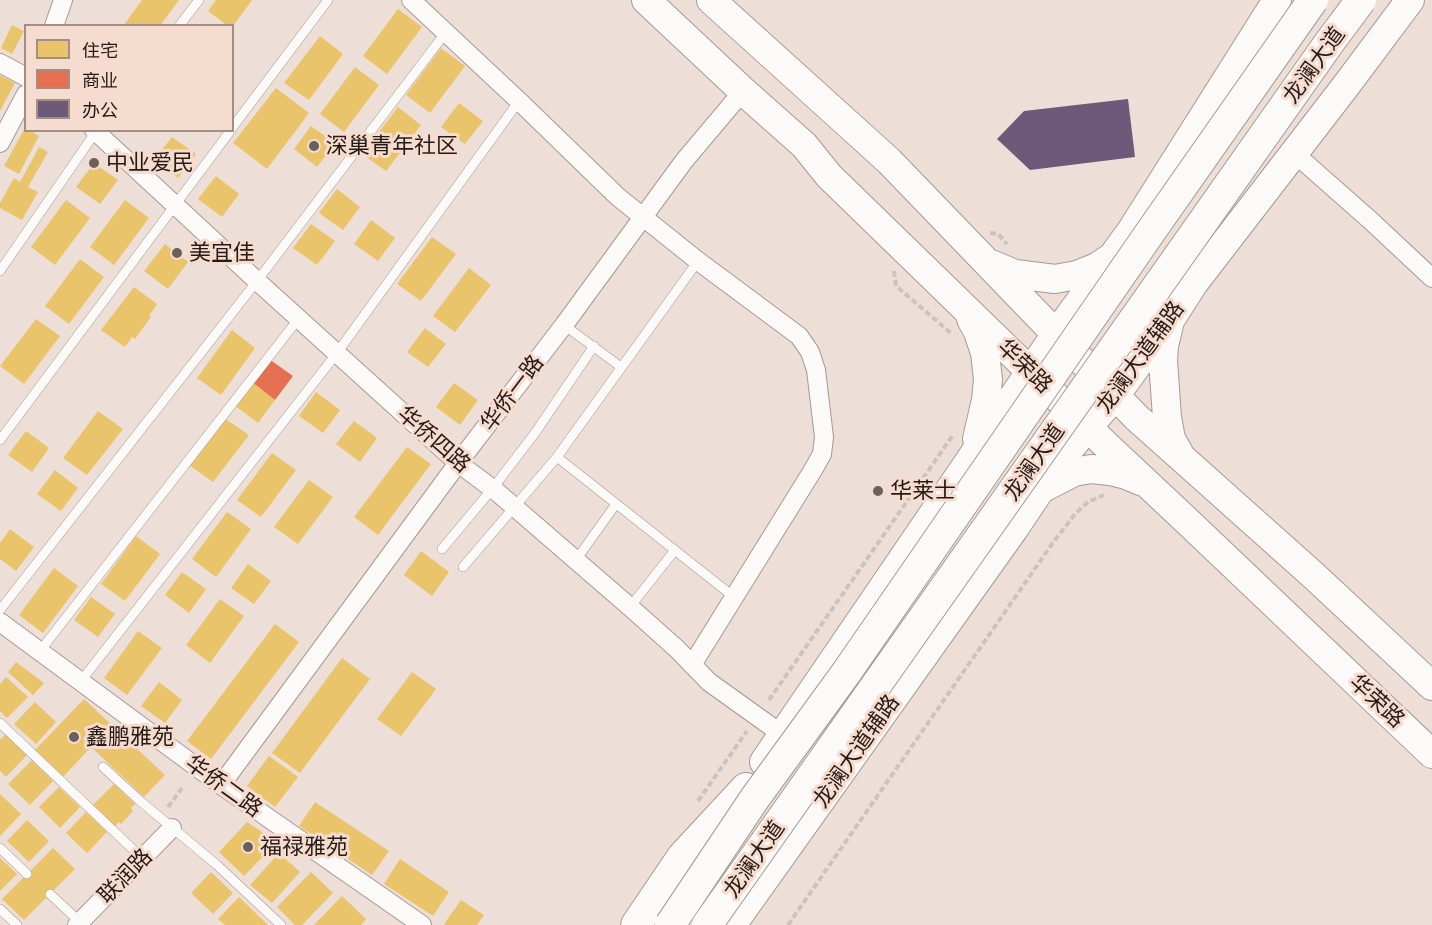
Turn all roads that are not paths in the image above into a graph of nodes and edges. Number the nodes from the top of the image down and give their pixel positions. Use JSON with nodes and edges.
{"nodes":[{"id":1,"x":63,"y":0,"type":"edge"},
{"id":2,"x":199,"y":0,"type":"edge"},
{"id":3,"x":328,"y":0,"type":"edge"},
{"id":4,"x":411,"y":0,"type":"edge"},
{"id":5,"x":646,"y":0,"type":"edge"},
{"id":6,"x":711,"y":0,"type":"edge"},
{"id":7,"x":1277,"y":0,"type":"edge"},
{"id":8,"x":1313,"y":0,"type":"edge"},
{"id":9,"x":1361,"y":0,"type":"edge"},
{"id":10,"x":1410,"y":0,"type":"edge"},
{"id":11,"x":55,"y":24,"type":"edge"},
{"id":12,"x":181,"y":24,"type":"edge"},
{"id":13,"x":446,"y":32,"type":"junction"},
{"id":14,"x":0,"y":63,"type":"edge"},
{"id":15,"x":24,"y":76,"type":"edge"},
{"id":16,"x":743,"y":91,"type":"junction"},
{"id":17,"x":24,"y":98,"type":"edge"},
{"id":18,"x":519,"y":101,"type":"junction"},
{"id":19,"x":234,"y":126,"type":"edge"},
{"id":20,"x":95,"y":132,"type":"edge"},
{"id":21,"x":97,"y":132,"type":"edge"},
{"id":22,"x":230,"y":132,"type":"edge"},
{"id":23,"x":0,"y":143,"type":"edge"},
{"id":24,"x":1294,"y":153,"type":"junction"},
{"id":25,"x":176,"y":204,"type":"junction"},
{"id":26,"x":644,"y":216,"type":"junction"},
{"id":27,"x":1131,"y":231,"type":"junction"},
{"id":28,"x":1114,"y":256,"type":"junction"},
{"id":29,"x":698,"y":261,"type":"junction"},
{"id":30,"x":986,"y":261,"type":"junction"},
{"id":31,"x":0,"y":271,"type":"edge"},
{"id":32,"x":1432,"y":278,"type":"edge"},
{"id":33,"x":257,"y":281,"type":"junction"},
{"id":34,"x":1194,"y":284,"type":"junction"},
{"id":35,"x":966,"y":309,"type":"junction"},
{"id":36,"x":299,"y":318,"type":"junction"},
{"id":37,"x":1171,"y":319,"type":"junction"},
{"id":38,"x":564,"y":325,"type":"junction"},
{"id":39,"x":1056,"y":334,"type":"junction"},
{"id":40,"x":594,"y":346,"type":"junction"},
{"id":41,"x":337,"y":352,"type":"junction"},
{"id":42,"x":621,"y":367,"type":"junction"},
{"id":43,"x":1031,"y":371,"type":"junction"},
{"id":44,"x":1115,"y":396,"type":"junction"},
{"id":45,"x":1088,"y":427,"type":"junction"},
{"id":46,"x":0,"y":441,"type":"edge"},
{"id":47,"x":976,"y":450,"type":"junction"},
{"id":48,"x":557,"y":457,"type":"junction"},
{"id":49,"x":1186,"y":462,"type":"junction"},
{"id":50,"x":458,"y":463,"type":"junction"},
{"id":51,"x":1147,"y":484,"type":"junction"},
{"id":52,"x":493,"y":488,"type":"junction"},
{"id":53,"x":1041,"y":489,"type":"junction"},
{"id":54,"x":616,"y":504,"type":"junction"},
{"id":55,"x":514,"y":507,"type":"junction"},
{"id":56,"x":442,"y":549,"type":"dead end"},
{"id":57,"x":675,"y":550,"type":"junction"},
{"id":58,"x":576,"y":560,"type":"junction"},
{"id":59,"x":463,"y":567,"type":"dead end"},
{"id":60,"x":734,"y":597,"type":"junction"},
{"id":61,"x":630,"y":607,"type":"junction"},
{"id":62,"x":0,"y":610,"type":"edge"},
{"id":63,"x":0,"y":622,"type":"edge"},
{"id":64,"x":40,"y":651,"type":"junction"},
{"id":65,"x":692,"y":665,"type":"junction"},
{"id":66,"x":81,"y":681,"type":"junction"},
{"id":67,"x":1432,"y":686,"type":"edge"},
{"id":68,"x":0,"y":723,"type":"edge"},
{"id":69,"x":783,"y":735,"type":"junction"},
{"id":70,"x":1432,"y":754,"type":"edge"},
{"id":71,"x":103,"y":767,"type":"dead end"},
{"id":72,"x":221,"y":785,"type":"junction"},
{"id":73,"x":746,"y":788,"type":"junction"},
{"id":74,"x":167,"y":821,"type":"junction"},
{"id":75,"x":0,"y":848,"type":"edge"},
{"id":76,"x":142,"y":858,"type":"junction"},
{"id":77,"x":27,"y":874,"type":"dead end"},
{"id":78,"x":50,"y":894,"type":"dead end"},
{"id":79,"x":0,"y":909,"type":"edge"},
{"id":80,"x":79,"y":924,"type":"edge"},
{"id":81,"x":17,"y":925,"type":"edge"},
{"id":82,"x":281,"y":925,"type":"edge"},
{"id":83,"x":422,"y":925,"type":"edge"},
{"id":84,"x":636,"y":925,"type":"edge"},
{"id":85,"x":672,"y":925,"type":"edge"},
{"id":86,"x":707,"y":925,"type":"edge"},
{"id":87,"x":732,"y":925,"type":"edge"}],
"edges":[{"from":1,"to":11,"type":"street"},
{"from":2,"to":12,"type":"lane"},
{"from":3,"to":19,"type":"lane"},
{"from":4,"to":13,"type":"street"},
{"from":5,"to":16,"type":"main road","name":"华荣路"},
{"from":6,"to":30,"type":"main road","name":"华荣路"},
{"from":7,"to":27,"type":"main road"},
{"from":8,"to":85,"type":"highway","name":"龙澜大道","bridge":true},
{"from":9,"to":86,"type":"highway","name":"龙澜大道","bridge":true},
{"from":10,"to":24,"type":"main road","name":"龙澜大道辅路"},
{"from":13,"to":18,"type":"street"},
{"from":13,"to":33,"type":"lane"},
{"from":14,"to":15,"type":"street"},
{"from":16,"to":26,"type":"street","name":"华侨一路"},
{"from":16,"to":35,"type":"main road","name":"华荣路"},
{"from":17,"to":23,"type":"street"},
{"from":18,"to":26,"type":"street"},
{"from":18,"to":41,"type":"lane"},
{"from":20,"to":31,"type":"lane"},
{"from":21,"to":25,"type":"street","name":"华侨四路"},
{"from":22,"to":25,"type":"lane"},
{"from":24,"to":32,"type":"street"},
{"from":24,"to":34,"type":"main road","name":"龙澜大道辅路"},
{"from":25,"to":33,"type":"street","name":"华侨四路"},
{"from":25,"to":46,"type":"lane"},
{"from":26,"to":29,"type":"street"},
{"from":26,"to":38,"type":"street","name":"华侨一路"},
{"from":27,"to":28,"type":"main road"},
{"from":27,"to":34,"type":"main road"},
{"from":28,"to":30,"type":"main road"},
{"from":28,"to":39,"type":"main road"},
{"from":29,"to":42,"type":"lane"},
{"from":29,"to":60,"type":"street"},
{"from":30,"to":39,"type":"main road","name":"华荣路"},
{"from":33,"to":36,"type":"street","name":"华侨四路"},
{"from":33,"to":62,"type":"lane"},
{"from":34,"to":37,"type":"main road","name":"龙澜大道辅路"},
{"from":35,"to":43,"type":"main road","name":"华荣路"},
{"from":35,"to":47,"type":"main road"},
{"from":36,"to":41,"type":"street","name":"华侨四路"},
{"from":36,"to":64,"type":"lane"},
{"from":37,"to":44,"type":"main road","name":"龙澜大道辅路"},
{"from":37,"to":49,"type":"main road"},
{"from":38,"to":40,"type":"lane"},
{"from":38,"to":50,"type":"street","name":"华侨一路"},
{"from":39,"to":43,"type":"main road"},
{"from":39,"to":44,"type":"main road","name":"华荣路"},
{"from":40,"to":42,"type":"lane"},
{"from":40,"to":52,"type":"lane"},
{"from":41,"to":50,"type":"street","name":"华侨四路"},
{"from":41,"to":66,"type":"lane"},
{"from":42,"to":48,"type":"lane"},
{"from":43,"to":45,"type":"main road","name":"华荣路"},
{"from":43,"to":47,"type":"main road"},
{"from":44,"to":45,"type":"main road","name":"龙澜大道辅路"},
{"from":44,"to":49,"type":"main road","name":"华荣路"},
{"from":45,"to":51,"type":"main road","name":"华荣路"},
{"from":45,"to":53,"type":"main road","name":"龙澜大道辅路"},
{"from":47,"to":53,"type":"main road"},
{"from":47,"to":69,"type":"main road"},
{"from":48,"to":54,"type":"lane"},
{"from":48,"to":55,"type":"lane"},
{"from":49,"to":67,"type":"main road","name":"华荣路"},
{"from":50,"to":52,"type":"street","name":"华侨四路"},
{"from":50,"to":72,"type":"street","name":"华侨一路"},
{"from":51,"to":53,"type":"main road"},
{"from":51,"to":70,"type":"main road","name":"华荣路"},
{"from":52,"to":55,"type":"street","name":"华侨四路"},
{"from":52,"to":56,"type":"lane"},
{"from":53,"to":87,"type":"main road","name":"龙澜大道辅路"},
{"from":54,"to":57,"type":"lane"},
{"from":54,"to":58,"type":"lane"},
{"from":55,"to":58,"type":"street","name":"华侨四路"},
{"from":55,"to":59,"type":"lane"},
{"from":57,"to":60,"type":"lane"},
{"from":57,"to":61,"type":"lane"},
{"from":58,"to":61,"type":"street","name":"华侨四路"},
{"from":60,"to":65,"type":"street"},
{"from":61,"to":65,"type":"street","name":"华侨四路"},
{"from":63,"to":64,"type":"street","name":"华侨二路"},
{"from":64,"to":66,"type":"street","name":"华侨二路"},
{"from":65,"to":69,"type":"street","name":"华侨四路"},
{"from":66,"to":72,"type":"street","name":"华侨二路"},
{"from":68,"to":76,"type":"lane"},
{"from":69,"to":73,"type":"main road"},
{"from":71,"to":74,"type":"lane"},
{"from":72,"to":83,"type":"street","name":"华侨二路"},
{"from":73,"to":84,"type":"highway"},
{"from":73,"to":85,"type":"main road"},
{"from":74,"to":76,"type":"street","name":"联润路"},
{"from":74,"to":82,"type":"lane"},
{"from":75,"to":77,"type":"lane"},
{"from":76,"to":80,"type":"street","name":"联润路"},
{"from":78,"to":80,"type":"lane"},
{"from":79,"to":81,"type":"lane"}]}
